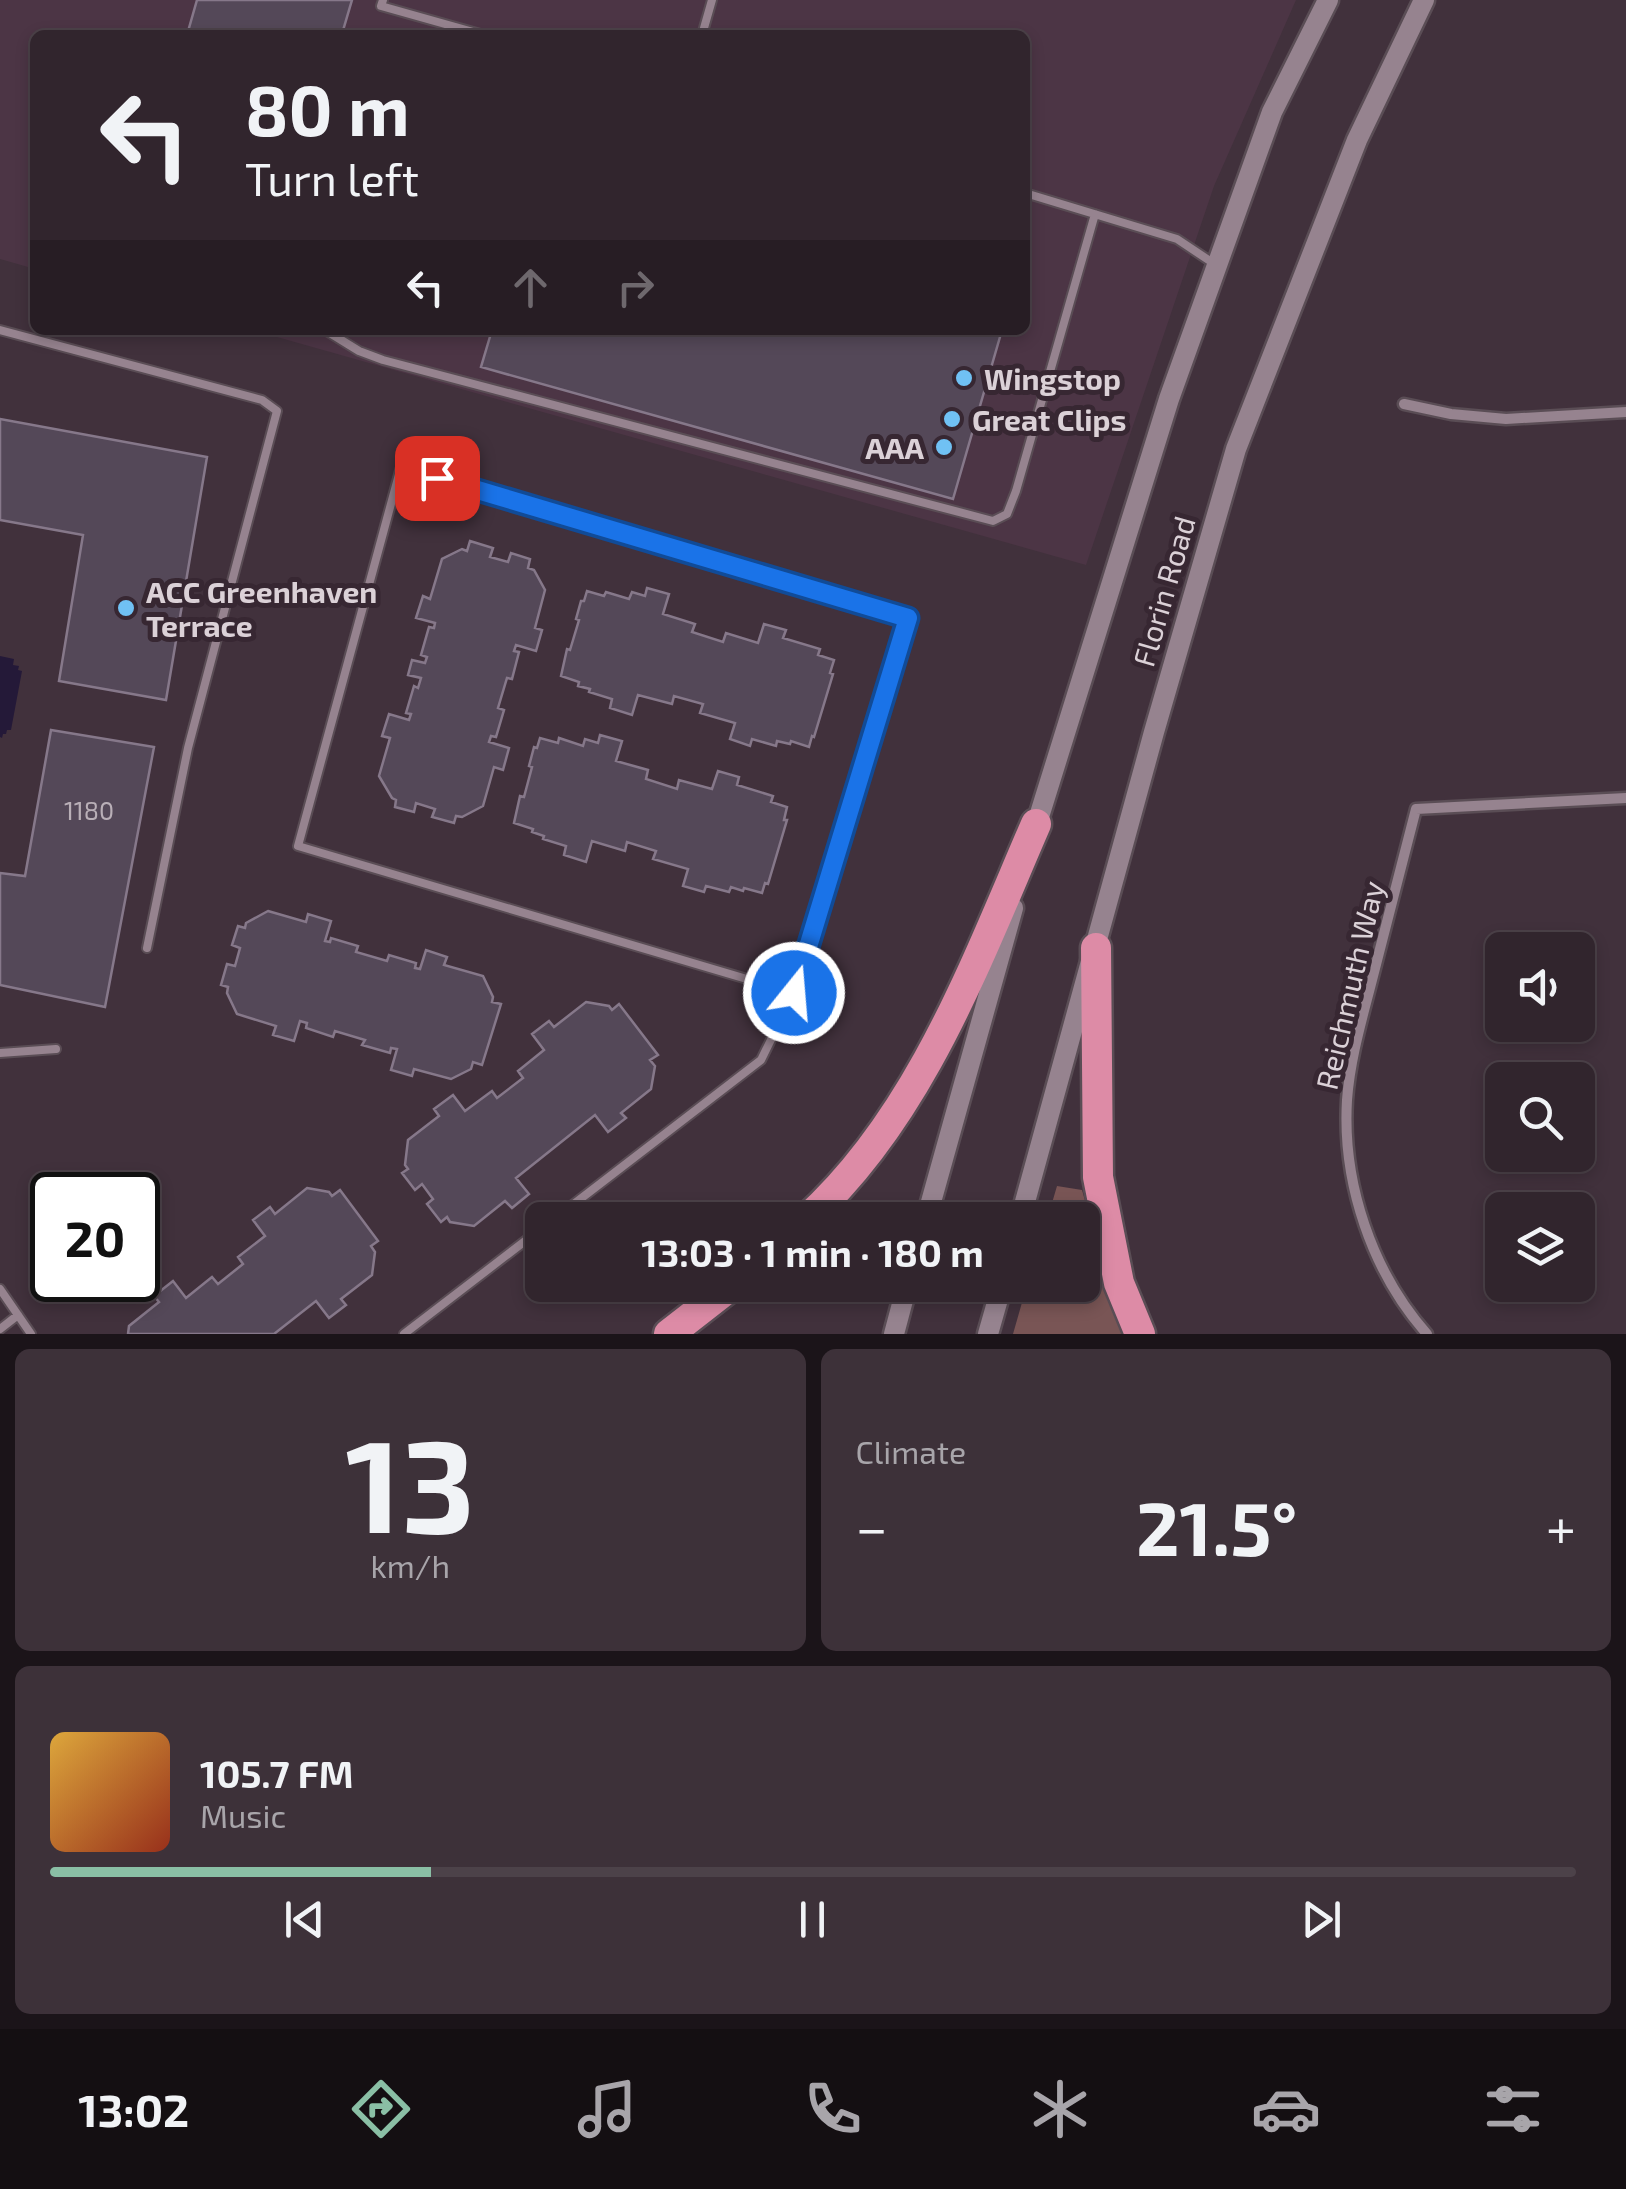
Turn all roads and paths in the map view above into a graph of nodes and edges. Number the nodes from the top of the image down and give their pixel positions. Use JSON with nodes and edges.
{"nodes":[{"id":1,"x":383,"y":0,"type":"edge"},
{"id":2,"x":712,"y":0,"type":"edge"},
{"id":3,"x":1328,"y":0,"type":"edge"},
{"id":4,"x":1424,"y":0,"type":"edge"},
{"id":5,"x":466,"y":30,"type":"edge"},
{"id":6,"x":703,"y":30,"type":"edge"},
{"id":7,"x":1030,"y":194,"type":"edge"},
{"id":8,"x":1095,"y":214,"type":"junction"},
{"id":9,"x":1216,"y":265,"type":"junction"},
{"id":10,"x":0,"y":330,"type":"edge"},
{"id":11,"x":333,"y":335,"type":"edge"},
{"id":12,"x":1404,"y":404,"type":"dead end"},
{"id":13,"x":1626,"y":412,"type":"edge"},
{"id":14,"x":1626,"y":798,"type":"edge"},
{"id":15,"x":1036,"y":824,"type":"junction"},
{"id":16,"x":147,"y":948,"type":"dead end"},
{"id":17,"x":1096,"y":948,"type":"junction"},
{"id":18,"x":794,"y":993,"type":"junction"},
{"id":19,"x":56,"y":1049,"type":"dead end"},
{"id":20,"x":0,"y":1053,"type":"edge"},
{"id":21,"x":576,"y":1202,"type":"edge"},
{"id":22,"x":826,"y":1202,"type":"edge"},
{"id":23,"x":931,"y":1202,"type":"edge"},
{"id":24,"x":1025,"y":1202,"type":"edge"},
{"id":25,"x":525,"y":1241,"type":"edge"},
{"id":26,"x":0,"y":1288,"type":"edge"},
{"id":27,"x":710,"y":1302,"type":"edge"},
{"id":28,"x":903,"y":1302,"type":"edge"},
{"id":29,"x":997,"y":1302,"type":"edge"},
{"id":30,"x":18,"y":1315,"type":"junction"},
{"id":31,"x":0,"y":1328,"type":"edge"},
{"id":32,"x":31,"y":1334,"type":"edge"},
{"id":33,"x":404,"y":1334,"type":"edge"},
{"id":34,"x":669,"y":1334,"type":"edge"},
{"id":35,"x":894,"y":1334,"type":"edge"},
{"id":36,"x":988,"y":1334,"type":"edge"},
{"id":37,"x":1140,"y":1334,"type":"edge"},
{"id":38,"x":1427,"y":1334,"type":"edge"}],
"edges":[{"from":1,"to":5,"type":"lane"},
{"from":2,"to":6,"type":"lane"},
{"from":3,"to":9,"type":"main road","name":"Florin Road"},
{"from":4,"to":17,"type":"main road","name":"Florin Road"},
{"from":7,"to":8,"type":"lane"},
{"from":8,"to":9,"type":"lane"},
{"from":8,"to":11,"type":"lane"},
{"from":9,"to":15,"type":"main road","name":"Florin Road"},
{"from":10,"to":16,"type":"lane"},
{"from":12,"to":13,"type":"street"},
{"from":14,"to":38,"type":"street","name":"Reichmuth Way"},
{"from":15,"to":22,"type":"highway"},
{"from":15,"to":23,"type":"main road","name":"Florin Road"},
{"from":17,"to":24,"type":"main road","name":"Florin Road"},
{"from":17,"to":37,"type":"highway"},
{"from":18,"to":18,"type":"lane"},
{"from":18,"to":21,"type":"lane"},
{"from":19,"to":20,"type":"lane"},
{"from":25,"to":33,"type":"lane"},
{"from":26,"to":30,"type":"lane"},
{"from":27,"to":34,"type":"highway"},
{"from":28,"to":35,"type":"main road"},
{"from":29,"to":36,"type":"main road"},
{"from":30,"to":31,"type":"lane"},
{"from":30,"to":32,"type":"lane"}]}
